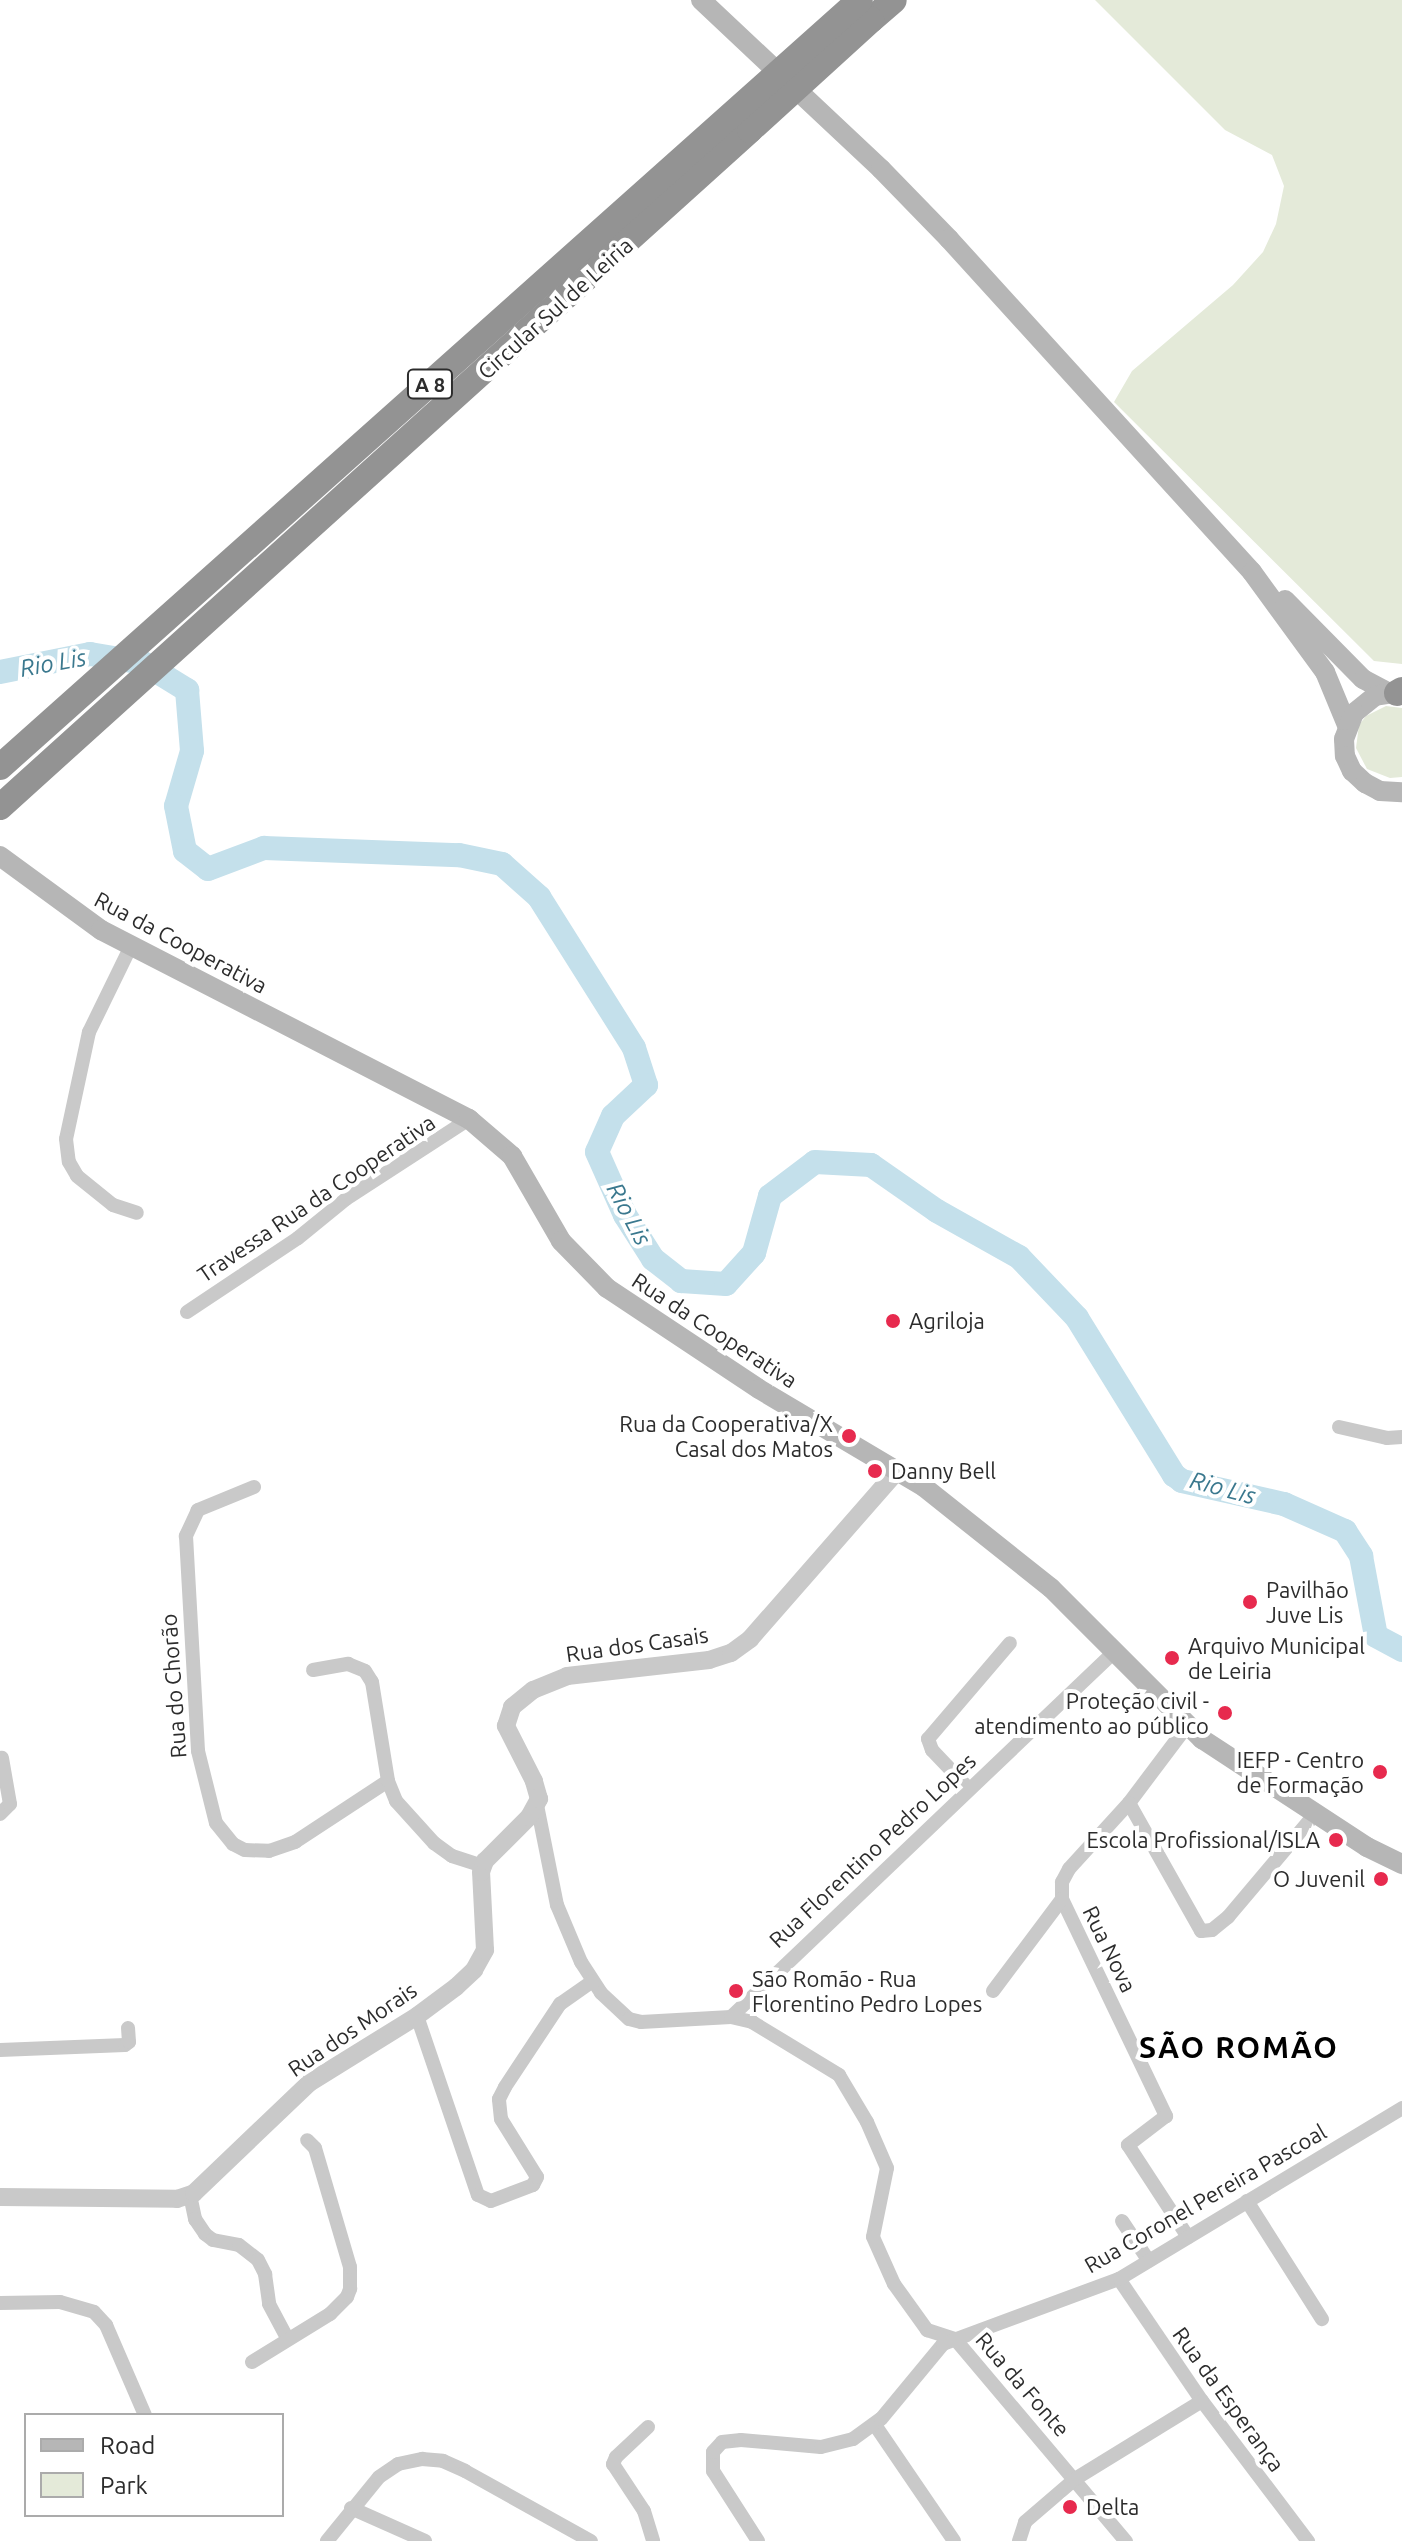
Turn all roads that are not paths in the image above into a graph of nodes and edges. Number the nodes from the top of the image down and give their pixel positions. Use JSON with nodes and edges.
{"nodes":[{"id":1,"x":701,"y":0,"type":"edge"},
{"id":2,"x":894,"y":0,"type":"edge"},
{"id":3,"x":864,"y":7,"type":"edge"},
{"id":4,"x":1252,"y":572,"type":"junction"},
{"id":5,"x":1398,"y":692,"type":"edge"},
{"id":6,"x":1347,"y":725,"type":"junction"},
{"id":7,"x":0,"y":767,"type":"edge"},
{"id":8,"x":1380,"y":791,"type":"junction"},
{"id":9,"x":1402,"y":792,"type":"edge"},
{"id":10,"x":1402,"y":802,"type":"edge"},
{"id":11,"x":0,"y":807,"type":"edge"},
{"id":12,"x":0,"y":856,"type":"edge"},
{"id":13,"x":131,"y":946,"type":"junction"},
{"id":14,"x":469,"y":1119,"type":"junction"},
{"id":15,"x":137,"y":1213,"type":"dead end"},
{"id":16,"x":187,"y":1312,"type":"dead end"},
{"id":17,"x":1339,"y":1427,"type":"dead end"},
{"id":18,"x":1402,"y":1437,"type":"edge"},
{"id":19,"x":898,"y":1470,"type":"junction"},
{"id":20,"x":254,"y":1487,"type":"dead end"},
{"id":21,"x":1010,"y":1643,"type":"dead end"},
{"id":22,"x":1114,"y":1652,"type":"junction"},
{"id":23,"x":313,"y":1670,"type":"dead end"},
{"id":24,"x":1187,"y":1726,"type":"junction"},
{"id":25,"x":2,"y":1758,"type":"dead end"},
{"id":26,"x":388,"y":1781,"type":"junction"},
{"id":27,"x":969,"y":1789,"type":"junction"},
{"id":28,"x":1129,"y":1803,"type":"junction"},
{"id":29,"x":537,"y":1805,"type":"junction"},
{"id":30,"x":1316,"y":1813,"type":"junction"},
{"id":31,"x":0,"y":1814,"type":"edge"},
{"id":32,"x":1402,"y":1864,"type":"edge"},
{"id":33,"x":483,"y":1866,"type":"junction"},
{"id":34,"x":1062,"y":1899,"type":"junction"},
{"id":35,"x":592,"y":1982,"type":"junction"},
{"id":36,"x":993,"y":1991,"type":"dead end"},
{"id":37,"x":417,"y":2016,"type":"junction"},
{"id":38,"x":731,"y":2017,"type":"junction"},
{"id":39,"x":128,"y":2028,"type":"dead end"},
{"id":40,"x":4,"y":2047,"type":"edge"},
{"id":41,"x":1402,"y":2108,"type":"edge"},
{"id":42,"x":307,"y":2140,"type":"dead end"},
{"id":43,"x":190,"y":2195,"type":"junction"},
{"id":44,"x":0,"y":2197,"type":"edge"},
{"id":45,"x":1247,"y":2201,"type":"junction"},
{"id":46,"x":1122,"y":2221,"type":"dead end"},
{"id":47,"x":1188,"y":2237,"type":"junction"},
{"id":48,"x":1149,"y":2261,"type":"junction"},
{"id":49,"x":1119,"y":2279,"type":"junction"},
{"id":50,"x":0,"y":2303,"type":"edge"},
{"id":51,"x":1322,"y":2319,"type":"dead end"},
{"id":52,"x":287,"y":2338,"type":"junction"},
{"id":53,"x":955,"y":2339,"type":"junction"},
{"id":54,"x":252,"y":2362,"type":"dead end"},
{"id":55,"x":1202,"y":2401,"type":"junction"},
{"id":56,"x":144,"y":2413,"type":"edge"},
{"id":57,"x":875,"y":2425,"type":"junction"},
{"id":58,"x":648,"y":2427,"type":"dead end"},
{"id":59,"x":1075,"y":2479,"type":"junction"},
{"id":60,"x":351,"y":2508,"type":"junction"},
{"id":61,"x":327,"y":2541,"type":"edge"},
{"id":62,"x":425,"y":2541,"type":"edge"},
{"id":63,"x":591,"y":2541,"type":"edge"},
{"id":64,"x":653,"y":2541,"type":"edge"},
{"id":65,"x":758,"y":2541,"type":"edge"},
{"id":66,"x":954,"y":2541,"type":"edge"},
{"id":67,"x":1019,"y":2541,"type":"edge"},
{"id":68,"x":1126,"y":2541,"type":"edge"},
{"id":69,"x":1308,"y":2541,"type":"edge"}],
"edges":[{"from":1,"to":4,"type":"main road"},
{"from":2,"to":3,"type":"highway","name":"Circular Sul de Leiria","number":"A 8"},
{"from":3,"to":7,"type":"highway","name":"Circular Sul de Leiria","number":"A 8","bridge":true},
{"from":3,"to":11,"type":"highway","name":"Circular Sul de Leiria","number":"A 8","bridge":true},
{"from":4,"to":5,"type":"main road"},
{"from":4,"to":6,"type":"main road"},
{"from":5,"to":6,"type":"main road"},
{"from":6,"to":8,"type":"main road"},
{"from":8,"to":9,"type":"main road"},
{"from":8,"to":10,"type":"main road"},
{"from":12,"to":13,"type":"main road","name":"Rua da Cooperativa"},
{"from":13,"to":14,"type":"main road","name":"Rua da Cooperativa"},
{"from":13,"to":15,"type":"street"},
{"from":14,"to":16,"type":"street","name":"Travessa Rua da Cooperativa"},
{"from":14,"to":19,"type":"main road","name":"Rua da Cooperativa"},
{"from":17,"to":18,"type":"street"},
{"from":19,"to":22,"type":"main road","name":"Rua da Cooperativa"},
{"from":19,"to":29,"type":"street","name":"Rua dos Casais"},
{"from":20,"to":26,"type":"street","name":"Rua do Chorão"},
{"from":21,"to":27,"type":"street"},
{"from":22,"to":24,"type":"main road","name":"Rua da Cooperativa"},
{"from":22,"to":27,"type":"street","name":"Rua Florentino Pedro Lopes"},
{"from":23,"to":26,"type":"street"},
{"from":24,"to":28,"type":"street","name":"Rua Nova"},
{"from":24,"to":30,"type":"main road","name":"Rua da Cooperativa"},
{"from":25,"to":31,"type":"street"},
{"from":26,"to":33,"type":"street"},
{"from":27,"to":38,"type":"street","name":"Rua Florentino Pedro Lopes"},
{"from":28,"to":30,"type":"street"},
{"from":28,"to":34,"type":"street","name":"Rua Nova"},
{"from":29,"to":33,"type":"street"},
{"from":29,"to":35,"type":"street","name":"Rua da Fonte"},
{"from":30,"to":32,"type":"main road","name":"Rua da Cooperativa"},
{"from":33,"to":37,"type":"street","name":"Rua dos Morais"},
{"from":34,"to":36,"type":"street"},
{"from":34,"to":47,"type":"street","name":"Rua Nova"},
{"from":35,"to":37,"type":"street"},
{"from":35,"to":38,"type":"street","name":"Rua da Fonte"},
{"from":37,"to":43,"type":"street","name":"Rua dos Morais"},
{"from":38,"to":53,"type":"street","name":"Rua da Fonte"},
{"from":39,"to":40,"type":"street"},
{"from":41,"to":45,"type":"street","name":"Rua Coronel Pereira Pascoal"},
{"from":42,"to":52,"type":"street"},
{"from":43,"to":44,"type":"street"},
{"from":43,"to":52,"type":"street"},
{"from":45,"to":47,"type":"street","name":"Rua Coronel Pereira Pascoal"},
{"from":45,"to":51,"type":"street"},
{"from":46,"to":48,"type":"street"},
{"from":47,"to":48,"type":"street","name":"Rua Coronel Pereira Pascoal"},
{"from":48,"to":49,"type":"street","name":"Rua Coronel Pereira Pascoal"},
{"from":49,"to":53,"type":"street","name":"Rua Coronel Pereira Pascoal"},
{"from":49,"to":55,"type":"street","name":"Rua da Esperança"},
{"from":50,"to":56,"type":"street"},
{"from":52,"to":54,"type":"street"},
{"from":53,"to":57,"type":"street","name":"Rua Coronel Pereira Pascoal"},
{"from":53,"to":59,"type":"street","name":"Rua da Fonte"},
{"from":55,"to":59,"type":"street"},
{"from":55,"to":69,"type":"street","name":"Rua da Esperança"},
{"from":57,"to":65,"type":"street"},
{"from":57,"to":66,"type":"street"},
{"from":58,"to":64,"type":"street"},
{"from":59,"to":67,"type":"street"},
{"from":59,"to":68,"type":"street","name":"Rua da Fonte"},
{"from":60,"to":61,"type":"street"},
{"from":60,"to":62,"type":"street"},
{"from":60,"to":63,"type":"street"}]}
